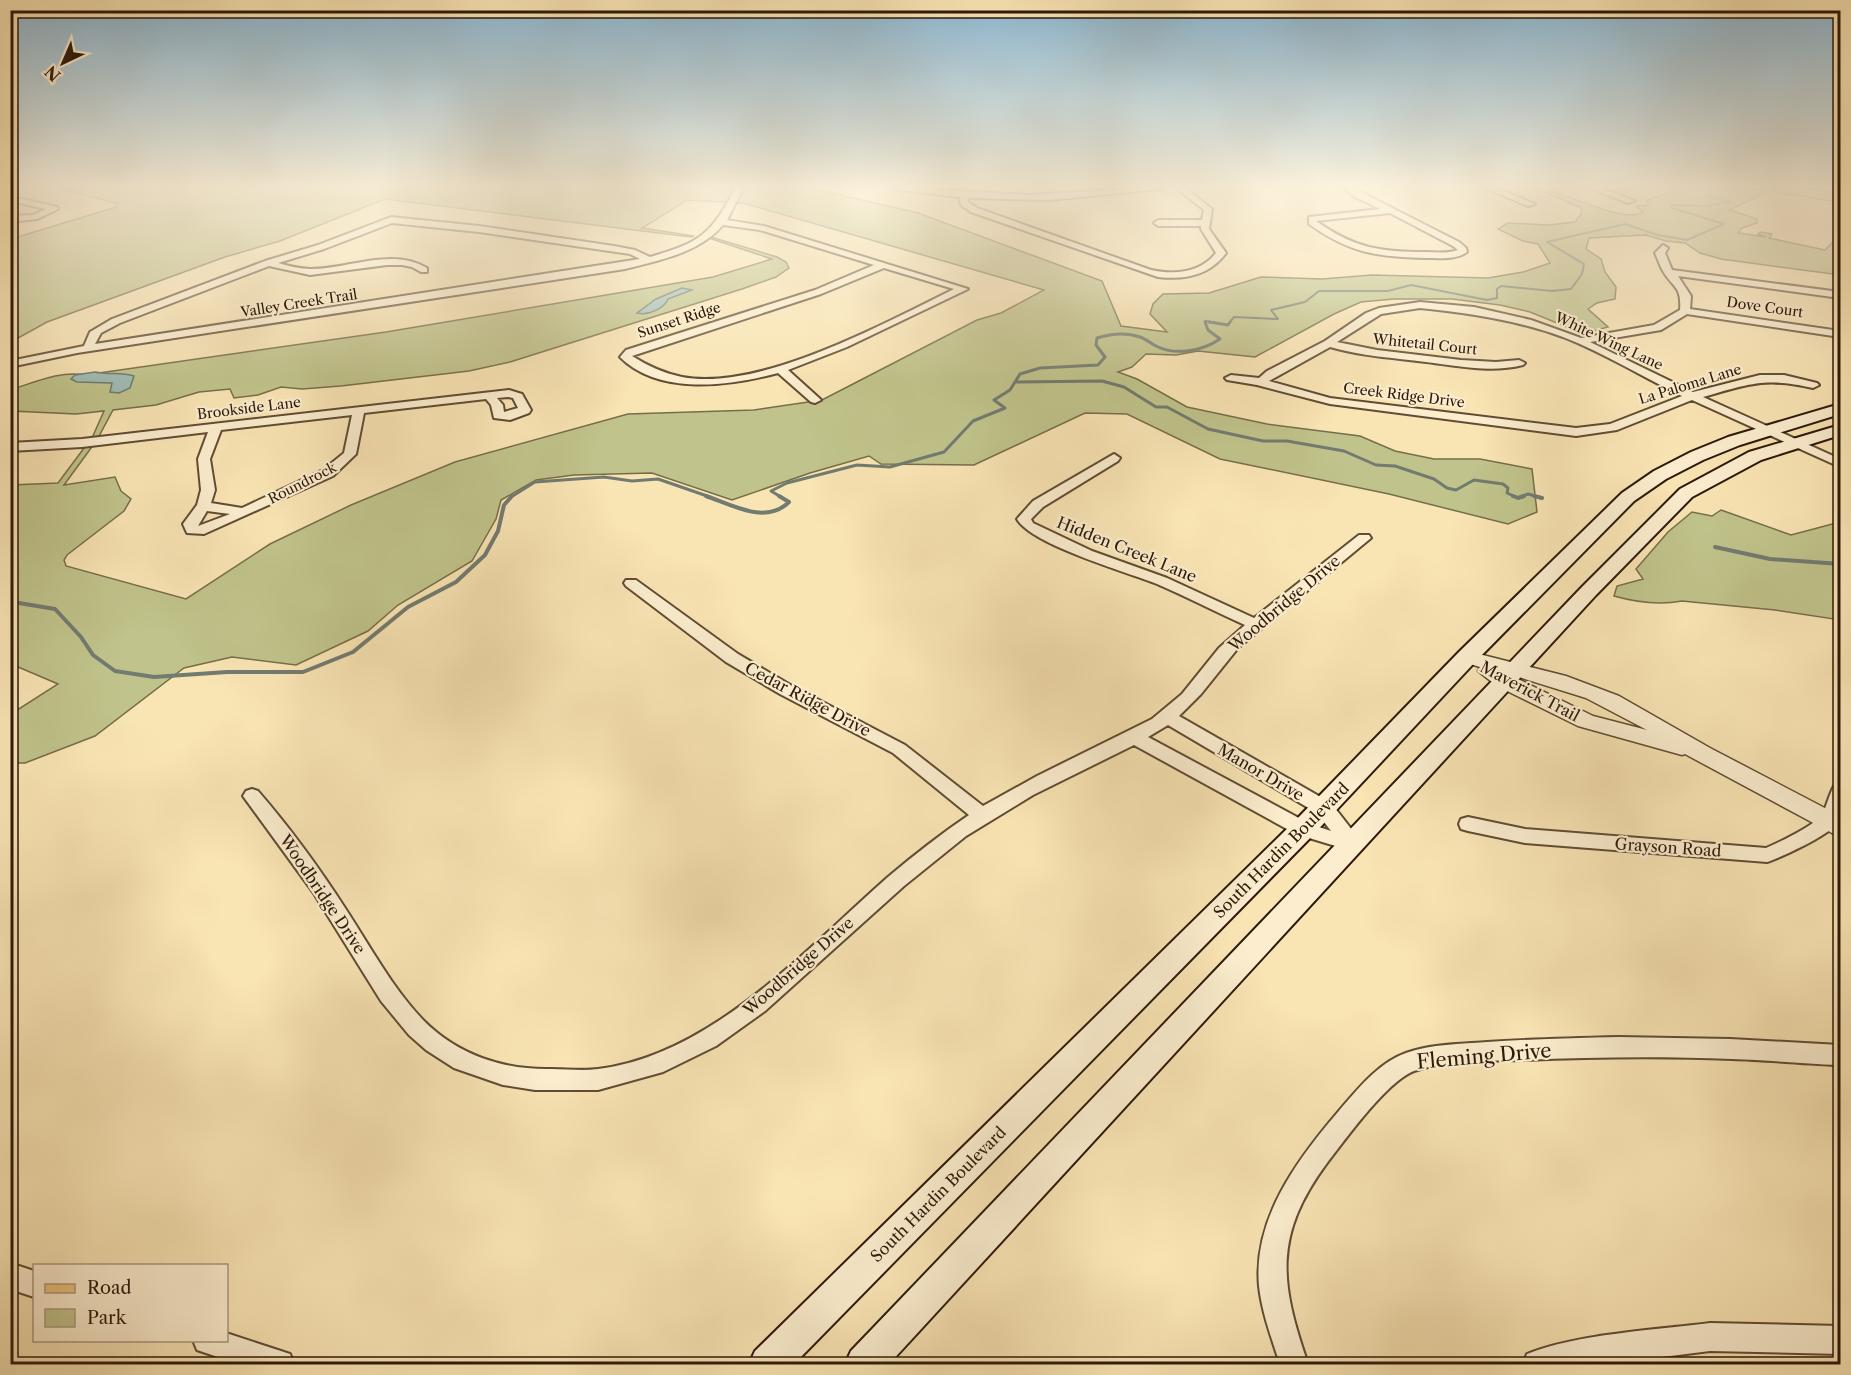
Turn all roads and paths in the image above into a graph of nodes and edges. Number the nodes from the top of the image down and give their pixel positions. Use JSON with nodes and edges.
{"nodes":[{"id":1,"x":310,"y":251,"type":"edge"},
{"id":2,"x":627,"y":251,"type":"edge"},
{"id":3,"x":672,"y":251,"type":"edge"},
{"id":4,"x":838,"y":251,"type":"edge"},
{"id":5,"x":1090,"y":251,"type":"edge"},
{"id":6,"x":1220,"y":251,"type":"edge"},
{"id":7,"x":1363,"y":251,"type":"edge"},
{"id":8,"x":1462,"y":251,"type":"edge"},
{"id":9,"x":1662,"y":251,"type":"edge"},
{"id":10,"x":650,"y":260,"type":"junction"},
{"id":11,"x":268,"y":263,"type":"junction"},
{"id":12,"x":883,"y":265,"type":"junction"},
{"id":13,"x":424,"y":270,"type":"dead end"},
{"id":14,"x":1668,"y":272,"type":"junction"},
{"id":15,"x":1840,"y":295,"type":"edge"},
{"id":16,"x":1685,"y":310,"type":"junction"},
{"id":17,"x":1840,"y":334,"type":"edge"},
{"id":18,"x":1580,"y":341,"type":"junction"},
{"id":19,"x":1329,"y":343,"type":"junction"},
{"id":20,"x":89,"y":348,"type":"junction"},
{"id":21,"x":1519,"y":363,"type":"dead end"},
{"id":22,"x":10,"y":364,"type":"edge"},
{"id":23,"x":782,"y":370,"type":"junction"},
{"id":24,"x":1232,"y":378,"type":"dead end"},
{"id":25,"x":1263,"y":380,"type":"junction"},
{"id":26,"x":1813,"y":385,"type":"dead end"},
{"id":27,"x":490,"y":396,"type":"dead end"},
{"id":28,"x":1692,"y":396,"type":"junction"},
{"id":29,"x":815,"y":400,"type":"dead end"},
{"id":30,"x":1840,"y":409,"type":"edge"},
{"id":31,"x":359,"y":411,"type":"junction"},
{"id":32,"x":216,"y":427,"type":"junction"},
{"id":33,"x":1767,"y":430,"type":"junction"},
{"id":34,"x":1840,"y":430,"type":"edge"},
{"id":35,"x":1576,"y":432,"type":"joint"},
{"id":36,"x":1798,"y":443,"type":"junction"},
{"id":37,"x":10,"y":447,"type":"edge"},
{"id":38,"x":1114,"y":458,"type":"dead end"},
{"id":39,"x":1840,"y":463,"type":"edge"},
{"id":40,"x":204,"y":506,"type":"junction"},
{"id":41,"x":244,"y":512,"type":"junction"},
{"id":42,"x":1364,"y":538,"type":"dead end"},
{"id":43,"x":631,"y":583,"type":"dead end"},
{"id":44,"x":1255,"y":624,"type":"junction"},
{"id":45,"x":1467,"y":657,"type":"junction"},
{"id":46,"x":1510,"y":675,"type":"junction"},
{"id":47,"x":1167,"y":717,"type":"junction"},
{"id":48,"x":1135,"y":738,"type":"junction"},
{"id":49,"x":1840,"y":791,"type":"edge"},
{"id":50,"x":252,"y":796,"type":"dead end"},
{"id":51,"x":1324,"y":808,"type":"junction"},
{"id":52,"x":983,"y":816,"type":"junction"},
{"id":53,"x":1468,"y":824,"type":"dead end"},
{"id":54,"x":1835,"y":824,"type":"edge"},
{"id":55,"x":1303,"y":829,"type":"junction"},
{"id":56,"x":1352,"y":844,"type":"junction"},
{"id":57,"x":1840,"y":1055,"type":"edge"},
{"id":58,"x":10,"y":1276,"type":"edge"},
{"id":59,"x":33,"y":1284,"type":"edge"},
{"id":60,"x":1840,"y":1340,"type":"edge"},
{"id":61,"x":210,"y":1342,"type":"edge"},
{"id":62,"x":280,"y":1365,"type":"edge"},
{"id":63,"x":768,"y":1365,"type":"edge"},
{"id":64,"x":864,"y":1365,"type":"edge"},
{"id":65,"x":1294,"y":1365,"type":"edge"},
{"id":66,"x":1537,"y":1365,"type":"edge"}],
"edges":[{"from":1,"to":11,"type":"street"},
{"from":2,"to":10,"type":"street"},
{"from":3,"to":10,"type":"street","name":"Valley Creek Trail"},
{"from":4,"to":12,"type":"street"},
{"from":5,"to":6,"type":"street"},
{"from":7,"to":8,"type":"street"},
{"from":9,"to":14,"type":"street"},
{"from":10,"to":20,"type":"street","name":"Valley Creek Trail"},
{"from":11,"to":13,"type":"street"},
{"from":11,"to":20,"type":"street"},
{"from":12,"to":23,"type":"street","name":"Sunset Ridge"},
{"from":12,"to":23,"type":"street","name":"Sunset Ridge"},
{"from":14,"to":15,"type":"street"},
{"from":14,"to":16,"type":"street"},
{"from":16,"to":17,"type":"street","name":"Dove Court"},
{"from":16,"to":18,"type":"street"},
{"from":18,"to":19,"type":"street","name":"White Wing Lane"},
{"from":18,"to":28,"type":"street","name":"White Wing Lane"},
{"from":19,"to":21,"type":"street","name":"Whitetail Court"},
{"from":19,"to":25,"type":"street","name":"White Wing Lane"},
{"from":20,"to":22,"type":"street","name":"Valley Creek Trail"},
{"from":23,"to":29,"type":"street"},
{"from":24,"to":25,"type":"street","name":"Creek Ridge Drive"},
{"from":25,"to":35,"type":"street","name":"Creek Ridge Drive"},
{"from":26,"to":28,"type":"street","name":"La Paloma Lane"},
{"from":27,"to":31,"type":"street","name":"Brookside Lane"},
{"from":28,"to":33,"type":"street","name":"White Wing Lane"},
{"from":28,"to":35,"type":"street","name":"La Paloma Lane"},
{"from":30,"to":33,"type":"main road","name":"South Hardin Boulevard"},
{"from":31,"to":32,"type":"street","name":"Brookside Lane"},
{"from":31,"to":41,"type":"street","name":"Roundrock"},
{"from":32,"to":37,"type":"street","name":"Brookside Lane"},
{"from":32,"to":40,"type":"street","name":"Roundrock"},
{"from":33,"to":36,"type":"street","name":"White Wing Lane"},
{"from":33,"to":45,"type":"main road","name":"South Hardin Boulevard"},
{"from":34,"to":36,"type":"main road"},
{"from":36,"to":39,"type":"street","name":"White Wing Lane"},
{"from":36,"to":46,"type":"main road"},
{"from":38,"to":44,"type":"street","name":"Hidden Creek Lane"},
{"from":40,"to":41,"type":"street"},
{"from":40,"to":41,"type":"street","name":"Roundrock"},
{"from":42,"to":44,"type":"street","name":"Woodbridge Drive"},
{"from":43,"to":52,"type":"street","name":"Cedar Ridge Drive"},
{"from":44,"to":47,"type":"street","name":"Woodbridge Drive"},
{"from":45,"to":46,"type":"street","name":"Maverick Trail"},
{"from":45,"to":51,"type":"main road","name":"South Hardin Boulevard"},
{"from":46,"to":54,"type":"street","name":"Maverick Trail"},
{"from":46,"to":56,"type":"main road"},
{"from":47,"to":48,"type":"street","name":"Woodbridge Drive"},
{"from":47,"to":51,"type":"street","name":"Manor Drive"},
{"from":48,"to":52,"type":"street","name":"Woodbridge Drive"},
{"from":48,"to":55,"type":"street","name":"Manor Drive"},
{"from":49,"to":54,"type":"street"},
{"from":50,"to":52,"type":"street","name":"Woodbridge Drive"},
{"from":51,"to":55,"type":"main road","name":"South Hardin Boulevard"},
{"from":51,"to":56,"type":"street","name":"Manor Drive"},
{"from":53,"to":54,"type":"street","name":"Grayson Road"},
{"from":55,"to":56,"type":"street","name":"Manor Drive"},
{"from":55,"to":63,"type":"main road","name":"South Hardin Boulevard"},
{"from":56,"to":64,"type":"main road"},
{"from":57,"to":65,"type":"street","name":"Fleming Drive"},
{"from":58,"to":59,"type":"street"},
{"from":60,"to":66,"type":"street"},
{"from":61,"to":62,"type":"street"}]}
